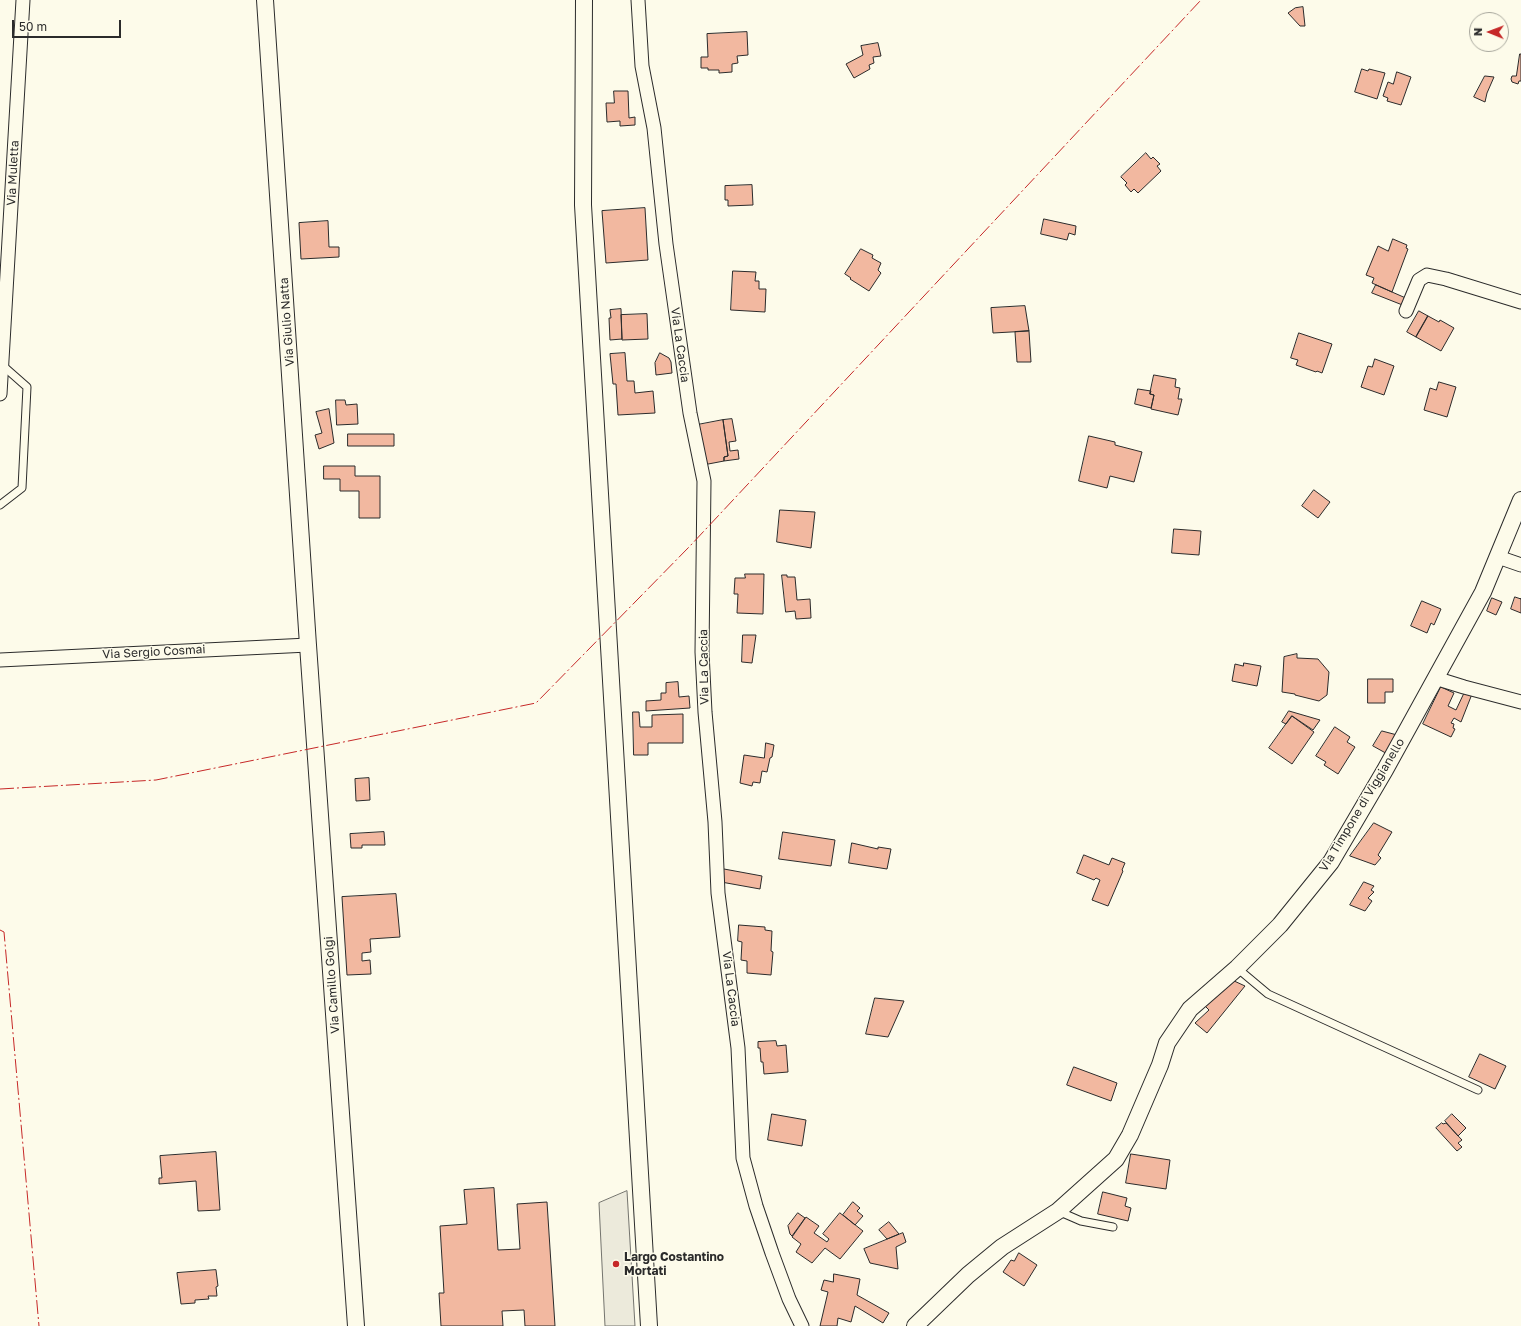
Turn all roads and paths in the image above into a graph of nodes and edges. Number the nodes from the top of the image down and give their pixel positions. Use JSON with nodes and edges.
{"nodes":[{"id":1,"x":23,"y":0,"type":"edge"},
{"id":2,"x":265,"y":0,"type":"edge"},
{"id":3,"x":584,"y":0,"type":"edge"},
{"id":4,"x":638,"y":0,"type":"edge"},
{"id":5,"x":1521,"y":302,"type":"edge"},
{"id":6,"x":1406,"y":311,"type":"dead end"},
{"id":7,"x":2,"y":365,"type":"junction"},
{"id":8,"x":0,"y":394,"type":"edge"},
{"id":9,"x":0,"y":505,"type":"edge"},
{"id":10,"x":1519,"y":508,"type":"edge"},
{"id":11,"x":1498,"y":557,"type":"junction"},
{"id":12,"x":1521,"y":565,"type":"edge"},
{"id":13,"x":308,"y":645,"type":"junction"},
{"id":14,"x":0,"y":660,"type":"edge"},
{"id":15,"x":1435,"y":678,"type":"junction"},
{"id":16,"x":1521,"y":702,"type":"edge"},
{"id":17,"x":1237,"y":968,"type":"junction"},
{"id":18,"x":1478,"y":1090,"type":"dead end"},
{"id":19,"x":1058,"y":1211,"type":"junction"},
{"id":20,"x":1113,"y":1227,"type":"dead end"},
{"id":21,"x":356,"y":1326,"type":"edge"},
{"id":22,"x":649,"y":1326,"type":"edge"},
{"id":23,"x":802,"y":1326,"type":"edge"},
{"id":24,"x":915,"y":1326,"type":"edge"}],
"edges":[{"from":1,"to":7,"type":"street","name":"Via Muletta"},
{"from":2,"to":13,"type":"street","name":"Via Giulio Natta"},
{"from":3,"to":22,"type":"street"},
{"from":4,"to":23,"type":"street","name":"Via La Caccia"},
{"from":5,"to":6,"type":"street"},
{"from":7,"to":8,"type":"street","name":"Via Muletta"},
{"from":7,"to":9,"type":"lane"},
{"from":10,"to":11,"type":"street","name":"Via Timpone di Viggianello"},
{"from":11,"to":12,"type":"street"},
{"from":11,"to":15,"type":"street","name":"Via Timpone di Viggianello"},
{"from":13,"to":14,"type":"street","name":"Via Sergio Cosmai"},
{"from":13,"to":21,"type":"street","name":"Via Camillo Golgi"},
{"from":15,"to":16,"type":"street"},
{"from":15,"to":17,"type":"street","name":"Via Timpone di Viggianello"},
{"from":17,"to":18,"type":"lane"},
{"from":17,"to":19,"type":"street","name":"Via Timpone di Viggianello"},
{"from":19,"to":20,"type":"lane"},
{"from":19,"to":24,"type":"street","name":"Via Timpone di Viggianello"}]}
